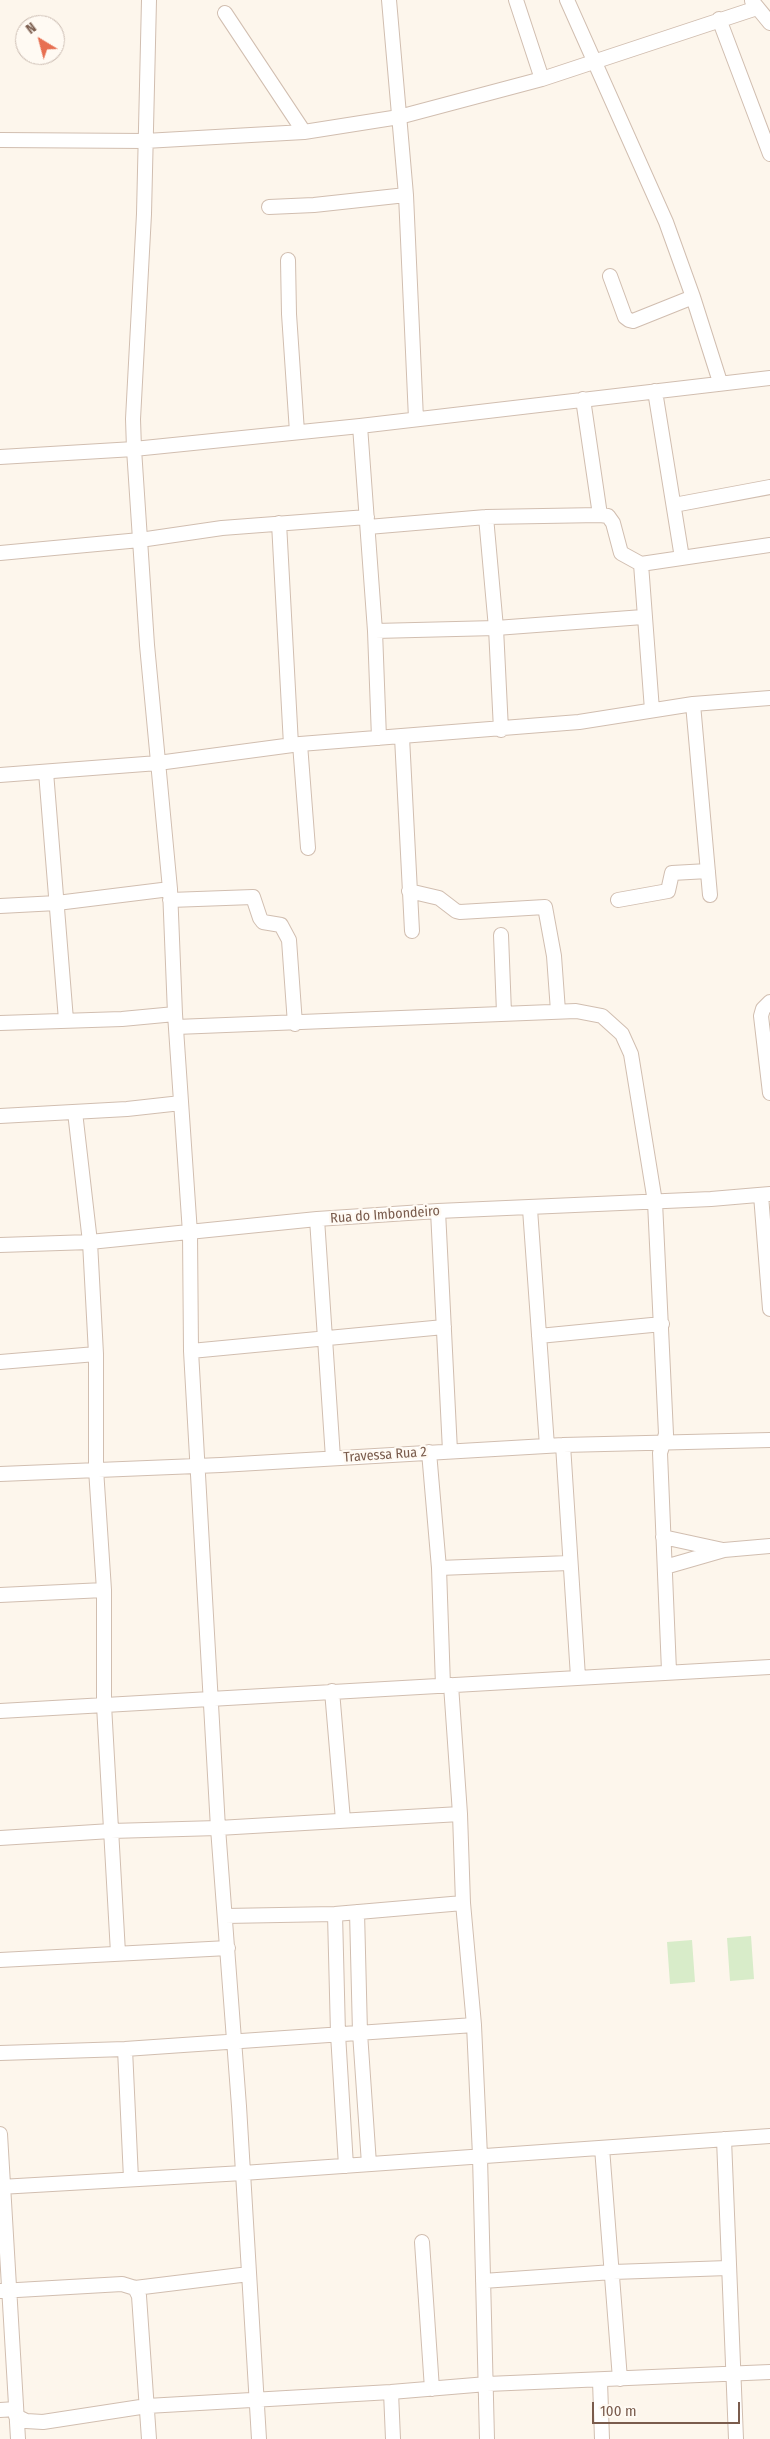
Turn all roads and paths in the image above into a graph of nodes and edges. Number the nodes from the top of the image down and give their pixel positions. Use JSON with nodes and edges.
{"nodes":[{"id":1,"x":150,"y":0,"type":"edge"},
{"id":2,"x":389,"y":0,"type":"edge"},
{"id":3,"x":516,"y":0,"type":"edge"},
{"id":4,"x":566,"y":0,"type":"edge"},
{"id":5,"x":754,"y":4,"type":"edge"},
{"id":6,"x":225,"y":13,"type":"dead end"},
{"id":7,"x":719,"y":19,"type":"junction"},
{"id":8,"x":770,"y":23,"type":"edge"},
{"id":9,"x":596,"y":62,"type":"junction"},
{"id":10,"x":542,"y":79,"type":"junction"},
{"id":11,"x":399,"y":117,"type":"junction"},
{"id":12,"x":304,"y":132,"type":"junction"},
{"id":13,"x":0,"y":140,"type":"edge"},
{"id":14,"x":145,"y":141,"type":"junction"},
{"id":15,"x":770,"y":154,"type":"edge"},
{"id":16,"x":406,"y":195,"type":"junction"},
{"id":17,"x":269,"y":207,"type":"dead end"},
{"id":18,"x":288,"y":260,"type":"dead end"},
{"id":19,"x":610,"y":276,"type":"dead end"},
{"id":20,"x":693,"y":297,"type":"junction"},
{"id":21,"x":770,"y":378,"type":"edge"},
{"id":22,"x":720,"y":382,"type":"junction"},
{"id":23,"x":655,"y":391,"type":"junction"},
{"id":24,"x":583,"y":399,"type":"junction"},
{"id":25,"x":416,"y":419,"type":"junction"},
{"id":26,"x":360,"y":426,"type":"junction"},
{"id":27,"x":297,"y":432,"type":"junction"},
{"id":28,"x":134,"y":449,"type":"junction"},
{"id":29,"x":0,"y":457,"type":"edge"},
{"id":30,"x":770,"y":488,"type":"edge"},
{"id":31,"x":674,"y":505,"type":"junction"},
{"id":32,"x":600,"y":515,"type":"junction"},
{"id":33,"x":486,"y":517,"type":"junction"},
{"id":34,"x":367,"y":522,"type":"junction"},
{"id":35,"x":279,"y":523,"type":"junction"},
{"id":36,"x":140,"y":540,"type":"junction"},
{"id":37,"x":770,"y":545,"type":"edge"},
{"id":38,"x":0,"y":553,"type":"edge"},
{"id":39,"x":682,"y":558,"type":"junction"},
{"id":40,"x":641,"y":564,"type":"junction"},
{"id":41,"x":644,"y":617,"type":"junction"},
{"id":42,"x":496,"y":628,"type":"junction"},
{"id":43,"x":375,"y":631,"type":"junction"},
{"id":44,"x":770,"y":698,"type":"edge"},
{"id":45,"x":693,"y":704,"type":"junction"},
{"id":46,"x":652,"y":710,"type":"junction"},
{"id":47,"x":501,"y":730,"type":"junction"},
{"id":48,"x":402,"y":736,"type":"junction"},
{"id":49,"x":380,"y":738,"type":"junction"},
{"id":50,"x":295,"y":744,"type":"junction"},
{"id":51,"x":158,"y":763,"type":"junction"},
{"id":52,"x":46,"y":772,"type":"junction"},
{"id":53,"x":0,"y":775,"type":"edge"},
{"id":54,"x":308,"y":848,"type":"dead end"},
{"id":55,"x":708,"y":872,"type":"junction"},
{"id":56,"x":409,"y":891,"type":"junction"},
{"id":57,"x":170,"y":894,"type":"junction"},
{"id":58,"x":710,"y":895,"type":"dead end"},
{"id":59,"x":618,"y":900,"type":"dead end"},
{"id":60,"x":57,"y":903,"type":"junction"},
{"id":61,"x":0,"y":906,"type":"edge"},
{"id":62,"x":412,"y":931,"type":"dead end"},
{"id":63,"x":500,"y":935,"type":"dead end"},
{"id":64,"x":770,"y":1002,"type":"edge"},
{"id":65,"x":558,"y":1011,"type":"junction"},
{"id":66,"x":504,"y":1013,"type":"junction"},
{"id":67,"x":66,"y":1020,"type":"junction"},
{"id":68,"x":176,"y":1021,"type":"junction"},
{"id":69,"x":0,"y":1023,"type":"edge"},
{"id":70,"x":295,"y":1024,"type":"junction"},
{"id":71,"x":770,"y":1093,"type":"edge"},
{"id":72,"x":181,"y":1103,"type":"junction"},
{"id":73,"x":75,"y":1112,"type":"junction"},
{"id":74,"x":0,"y":1116,"type":"edge"},
{"id":75,"x":765,"y":1194,"type":"edge"},
{"id":76,"x":655,"y":1202,"type":"junction"},
{"id":77,"x":530,"y":1209,"type":"junction"},
{"id":78,"x":438,"y":1211,"type":"junction"},
{"id":79,"x":317,"y":1219,"type":"junction"},
{"id":80,"x":190,"y":1233,"type":"junction"},
{"id":81,"x":90,"y":1242,"type":"junction"},
{"id":82,"x":0,"y":1245,"type":"edge"},
{"id":83,"x":770,"y":1309,"type":"edge"},
{"id":84,"x":662,"y":1324,"type":"junction"},
{"id":85,"x":444,"y":1327,"type":"junction"},
{"id":86,"x":539,"y":1336,"type":"junction"},
{"id":87,"x":326,"y":1338,"type":"junction"},
{"id":88,"x":191,"y":1351,"type":"junction"},
{"id":89,"x":96,"y":1354,"type":"junction"},
{"id":90,"x":0,"y":1362,"type":"edge"},
{"id":91,"x":770,"y":1440,"type":"edge"},
{"id":92,"x":663,"y":1444,"type":"junction"},
{"id":93,"x":563,"y":1445,"type":"junction"},
{"id":94,"x":547,"y":1446,"type":"junction"},
{"id":95,"x":450,"y":1451,"type":"junction"},
{"id":96,"x":430,"y":1452,"type":"junction"},
{"id":97,"x":333,"y":1458,"type":"junction"},
{"id":98,"x":197,"y":1466,"type":"junction"},
{"id":99,"x":96,"y":1469,"type":"junction"},
{"id":100,"x":0,"y":1474,"type":"edge"},
{"id":101,"x":664,"y":1537,"type":"junction"},
{"id":102,"x":770,"y":1546,"type":"edge"},
{"id":103,"x":724,"y":1550,"type":"junction"},
{"id":104,"x":569,"y":1563,"type":"junction"},
{"id":105,"x":439,"y":1568,"type":"junction"},
{"id":106,"x":664,"y":1568,"type":"junction"},
{"id":107,"x":104,"y":1590,"type":"junction"},
{"id":108,"x":0,"y":1595,"type":"edge"},
{"id":109,"x":770,"y":1667,"type":"edge"},
{"id":110,"x":669,"y":1671,"type":"junction"},
{"id":111,"x":578,"y":1676,"type":"junction"},
{"id":112,"x":447,"y":1686,"type":"junction"},
{"id":113,"x":332,"y":1691,"type":"junction"},
{"id":114,"x":211,"y":1700,"type":"junction"},
{"id":115,"x":104,"y":1705,"type":"junction"},
{"id":116,"x":0,"y":1711,"type":"edge"},
{"id":117,"x":460,"y":1814,"type":"junction"},
{"id":118,"x":343,"y":1820,"type":"junction"},
{"id":119,"x":218,"y":1828,"type":"junction"},
{"id":120,"x":111,"y":1831,"type":"junction"},
{"id":121,"x":0,"y":1838,"type":"edge"},
{"id":122,"x":463,"y":1903,"type":"junction"},
{"id":123,"x":357,"y":1912,"type":"junction"},
{"id":124,"x":335,"y":1914,"type":"junction"},
{"id":125,"x":225,"y":1916,"type":"junction"},
{"id":126,"x":228,"y":1948,"type":"junction"},
{"id":127,"x":118,"y":1953,"type":"junction"},
{"id":128,"x":0,"y":1960,"type":"edge"},
{"id":129,"x":474,"y":2025,"type":"junction"},
{"id":130,"x":360,"y":2033,"type":"junction"},
{"id":131,"x":338,"y":2034,"type":"junction"},
{"id":132,"x":232,"y":2041,"type":"junction"},
{"id":133,"x":125,"y":2049,"type":"junction"},
{"id":134,"x":0,"y":2053,"type":"edge"},
{"id":135,"x":0,"y":2134,"type":"edge"},
{"id":136,"x":770,"y":2136,"type":"edge"},
{"id":137,"x":724,"y":2139,"type":"junction"},
{"id":138,"x":602,"y":2148,"type":"junction"},
{"id":139,"x":480,"y":2156,"type":"junction"},
{"id":140,"x":369,"y":2164,"type":"junction"},
{"id":141,"x":346,"y":2166,"type":"junction"},
{"id":142,"x":243,"y":2173,"type":"junction"},
{"id":143,"x":131,"y":2178,"type":"junction"},
{"id":144,"x":1,"y":2187,"type":"edge"},
{"id":145,"x":422,"y":2242,"type":"dead end"},
{"id":146,"x":728,"y":2268,"type":"junction"},
{"id":147,"x":613,"y":2272,"type":"junction"},
{"id":148,"x":249,"y":2274,"type":"junction"},
{"id":149,"x":482,"y":2281,"type":"junction"},
{"id":150,"x":135,"y":2288,"type":"junction"},
{"id":151,"x":5,"y":2291,"type":"edge"},
{"id":152,"x":770,"y":2372,"type":"edge"},
{"id":153,"x":732,"y":2374,"type":"junction"},
{"id":154,"x":620,"y":2378,"type":"junction"},
{"id":155,"x":600,"y":2381,"type":"junction"},
{"id":156,"x":487,"y":2384,"type":"junction"},
{"id":157,"x":432,"y":2389,"type":"junction"},
{"id":158,"x":392,"y":2392,"type":"junction"},
{"id":159,"x":256,"y":2399,"type":"junction"},
{"id":160,"x":147,"y":2406,"type":"junction"},
{"id":161,"x":0,"y":2410,"type":"edge"},
{"id":162,"x":16,"y":2412,"type":"junction"},
{"id":163,"x":18,"y":2439,"type":"edge"},
{"id":164,"x":149,"y":2439,"type":"edge"},
{"id":165,"x":259,"y":2439,"type":"edge"},
{"id":166,"x":393,"y":2439,"type":"edge"},
{"id":167,"x":487,"y":2439,"type":"edge"},
{"id":168,"x":602,"y":2439,"type":"edge"},
{"id":169,"x":736,"y":2439,"type":"edge"}],
"edges":[{"from":1,"to":14,"type":"street"},
{"from":2,"to":11,"type":"street"},
{"from":3,"to":10,"type":"street"},
{"from":4,"to":9,"type":"street"},
{"from":5,"to":7,"type":"street"},
{"from":5,"to":8,"type":"street"},
{"from":6,"to":12,"type":"street"},
{"from":7,"to":9,"type":"street"},
{"from":7,"to":15,"type":"street"},
{"from":9,"to":10,"type":"street"},
{"from":9,"to":20,"type":"street"},
{"from":10,"to":11,"type":"street"},
{"from":11,"to":12,"type":"street"},
{"from":11,"to":16,"type":"street"},
{"from":12,"to":14,"type":"street"},
{"from":13,"to":14,"type":"street"},
{"from":14,"to":28,"type":"street"},
{"from":16,"to":17,"type":"street"},
{"from":16,"to":25,"type":"street"},
{"from":18,"to":27,"type":"street"},
{"from":19,"to":20,"type":"street"},
{"from":20,"to":22,"type":"street"},
{"from":21,"to":22,"type":"street"},
{"from":22,"to":23,"type":"street"},
{"from":23,"to":24,"type":"street"},
{"from":23,"to":31,"type":"street"},
{"from":24,"to":25,"type":"street"},
{"from":24,"to":32,"type":"street"},
{"from":25,"to":26,"type":"street"},
{"from":26,"to":27,"type":"street"},
{"from":26,"to":34,"type":"street"},
{"from":27,"to":28,"type":"street"},
{"from":28,"to":29,"type":"street"},
{"from":28,"to":36,"type":"street"},
{"from":30,"to":31,"type":"street"},
{"from":31,"to":39,"type":"street"},
{"from":32,"to":33,"type":"street"},
{"from":32,"to":40,"type":"street"},
{"from":33,"to":34,"type":"street"},
{"from":33,"to":42,"type":"street"},
{"from":34,"to":35,"type":"street"},
{"from":34,"to":43,"type":"street"},
{"from":35,"to":36,"type":"street"},
{"from":35,"to":50,"type":"street"},
{"from":36,"to":38,"type":"street"},
{"from":36,"to":51,"type":"street"},
{"from":37,"to":39,"type":"street"},
{"from":39,"to":40,"type":"street"},
{"from":40,"to":41,"type":"street"},
{"from":41,"to":42,"type":"street"},
{"from":41,"to":46,"type":"street"},
{"from":42,"to":43,"type":"street"},
{"from":42,"to":47,"type":"street"},
{"from":43,"to":49,"type":"street"},
{"from":44,"to":45,"type":"street"},
{"from":45,"to":46,"type":"street"},
{"from":45,"to":55,"type":"street"},
{"from":46,"to":47,"type":"street"},
{"from":47,"to":48,"type":"street"},
{"from":48,"to":49,"type":"street"},
{"from":48,"to":56,"type":"street"},
{"from":49,"to":50,"type":"street"},
{"from":50,"to":51,"type":"street"},
{"from":50,"to":54,"type":"street"},
{"from":51,"to":52,"type":"street"},
{"from":51,"to":57,"type":"street"},
{"from":52,"to":53,"type":"street"},
{"from":52,"to":60,"type":"street"},
{"from":55,"to":58,"type":"street"},
{"from":55,"to":59,"type":"street"},
{"from":56,"to":62,"type":"street"},
{"from":56,"to":65,"type":"street"},
{"from":57,"to":60,"type":"street"},
{"from":57,"to":68,"type":"street"},
{"from":57,"to":70,"type":"street"},
{"from":60,"to":61,"type":"street"},
{"from":60,"to":67,"type":"street"},
{"from":63,"to":66,"type":"street"},
{"from":64,"to":71,"type":"street"},
{"from":65,"to":66,"type":"street"},
{"from":65,"to":76,"type":"street"},
{"from":66,"to":70,"type":"street"},
{"from":67,"to":68,"type":"street"},
{"from":67,"to":69,"type":"street"},
{"from":68,"to":70,"type":"street"},
{"from":68,"to":72,"type":"street"},
{"from":72,"to":73,"type":"street"},
{"from":72,"to":80,"type":"street"},
{"from":73,"to":74,"type":"street"},
{"from":73,"to":81,"type":"street"},
{"from":75,"to":76,"type":"street","name":"Rua do Imbondeiro"},
{"from":75,"to":83,"type":"street"},
{"from":76,"to":77,"type":"street","name":"Rua do Imbondeiro"},
{"from":76,"to":84,"type":"street"},
{"from":77,"to":78,"type":"street","name":"Rua do Imbondeiro"},
{"from":77,"to":86,"type":"street"},
{"from":78,"to":79,"type":"street","name":"Rua do Imbondeiro"},
{"from":78,"to":85,"type":"street"},
{"from":79,"to":80,"type":"street","name":"Rua do Imbondeiro"},
{"from":79,"to":87,"type":"street"},
{"from":80,"to":81,"type":"street","name":"Rua do Imbondeiro"},
{"from":80,"to":88,"type":"street"},
{"from":81,"to":82,"type":"street","name":"Rua do Imbondeiro"},
{"from":81,"to":89,"type":"street"},
{"from":84,"to":86,"type":"street"},
{"from":84,"to":92,"type":"street"},
{"from":85,"to":87,"type":"street"},
{"from":85,"to":95,"type":"street"},
{"from":86,"to":94,"type":"street"},
{"from":87,"to":88,"type":"street"},
{"from":87,"to":97,"type":"street"},
{"from":88,"to":98,"type":"street"},
{"from":89,"to":90,"type":"street"},
{"from":89,"to":99,"type":"street"},
{"from":91,"to":92,"type":"street","name":"Travessa Rua 2"},
{"from":92,"to":93,"type":"street","name":"Travessa Rua 2"},
{"from":92,"to":101,"type":"street"},
{"from":93,"to":94,"type":"street","name":"Travessa Rua 2"},
{"from":93,"to":104,"type":"street"},
{"from":94,"to":95,"type":"street","name":"Travessa Rua 2"},
{"from":95,"to":96,"type":"street","name":"Travessa Rua 2"},
{"from":96,"to":97,"type":"street","name":"Travessa Rua 2"},
{"from":96,"to":105,"type":"street"},
{"from":97,"to":98,"type":"street","name":"Travessa Rua 2"},
{"from":98,"to":99,"type":"street","name":"Travessa Rua 2"},
{"from":98,"to":114,"type":"street"},
{"from":99,"to":100,"type":"street","name":"Travessa Rua 2"},
{"from":99,"to":107,"type":"street"},
{"from":101,"to":103,"type":"street"},
{"from":101,"to":106,"type":"street"},
{"from":102,"to":103,"type":"street"},
{"from":103,"to":106,"type":"street"},
{"from":104,"to":105,"type":"street"},
{"from":104,"to":111,"type":"street"},
{"from":105,"to":112,"type":"street"},
{"from":106,"to":110,"type":"street"},
{"from":107,"to":108,"type":"street"},
{"from":107,"to":115,"type":"street"},
{"from":109,"to":110,"type":"street"},
{"from":110,"to":111,"type":"street"},
{"from":111,"to":112,"type":"street"},
{"from":112,"to":113,"type":"street"},
{"from":112,"to":117,"type":"street"},
{"from":113,"to":114,"type":"street"},
{"from":113,"to":118,"type":"street"},
{"from":114,"to":115,"type":"street"},
{"from":114,"to":119,"type":"street"},
{"from":115,"to":116,"type":"street"},
{"from":115,"to":120,"type":"street"},
{"from":117,"to":118,"type":"street"},
{"from":117,"to":122,"type":"street"},
{"from":118,"to":119,"type":"street"},
{"from":119,"to":120,"type":"street"},
{"from":119,"to":125,"type":"street"},
{"from":120,"to":121,"type":"street"},
{"from":120,"to":127,"type":"street"},
{"from":122,"to":123,"type":"street"},
{"from":122,"to":129,"type":"street"},
{"from":123,"to":124,"type":"street"},
{"from":123,"to":130,"type":"street"},
{"from":124,"to":125,"type":"street"},
{"from":124,"to":131,"type":"street"},
{"from":125,"to":126,"type":"street"},
{"from":126,"to":127,"type":"street"},
{"from":126,"to":132,"type":"street"},
{"from":127,"to":128,"type":"street"},
{"from":129,"to":130,"type":"street"},
{"from":129,"to":139,"type":"street"},
{"from":130,"to":131,"type":"street"},
{"from":130,"to":140,"type":"street"},
{"from":131,"to":132,"type":"street"},
{"from":131,"to":141,"type":"street"},
{"from":132,"to":133,"type":"street"},
{"from":132,"to":142,"type":"street"},
{"from":133,"to":134,"type":"street"},
{"from":133,"to":143,"type":"street"},
{"from":135,"to":144,"type":"street"},
{"from":136,"to":137,"type":"street"},
{"from":137,"to":138,"type":"street"},
{"from":137,"to":146,"type":"street"},
{"from":138,"to":139,"type":"street"},
{"from":138,"to":147,"type":"street"},
{"from":139,"to":140,"type":"street"},
{"from":139,"to":149,"type":"street"},
{"from":140,"to":141,"type":"street"},
{"from":141,"to":142,"type":"street"},
{"from":142,"to":143,"type":"street"},
{"from":142,"to":148,"type":"street"},
{"from":143,"to":144,"type":"street"},
{"from":144,"to":151,"type":"street"},
{"from":145,"to":157,"type":"street"},
{"from":146,"to":147,"type":"street"},
{"from":146,"to":153,"type":"street"},
{"from":147,"to":149,"type":"street"},
{"from":147,"to":154,"type":"street"},
{"from":148,"to":150,"type":"street"},
{"from":148,"to":159,"type":"street"},
{"from":149,"to":156,"type":"street"},
{"from":150,"to":151,"type":"street"},
{"from":150,"to":160,"type":"street"},
{"from":151,"to":162,"type":"street"},
{"from":152,"to":153,"type":"street"},
{"from":153,"to":154,"type":"street"},
{"from":153,"to":169,"type":"street"},
{"from":154,"to":155,"type":"street"},
{"from":155,"to":156,"type":"street"},
{"from":155,"to":168,"type":"street"},
{"from":156,"to":157,"type":"street"},
{"from":156,"to":167,"type":"street"},
{"from":157,"to":158,"type":"street"},
{"from":158,"to":159,"type":"street"},
{"from":158,"to":166,"type":"street"},
{"from":159,"to":160,"type":"street"},
{"from":159,"to":165,"type":"street"},
{"from":160,"to":162,"type":"street"},
{"from":160,"to":164,"type":"street"},
{"from":161,"to":162,"type":"street"},
{"from":162,"to":163,"type":"street"}]}
